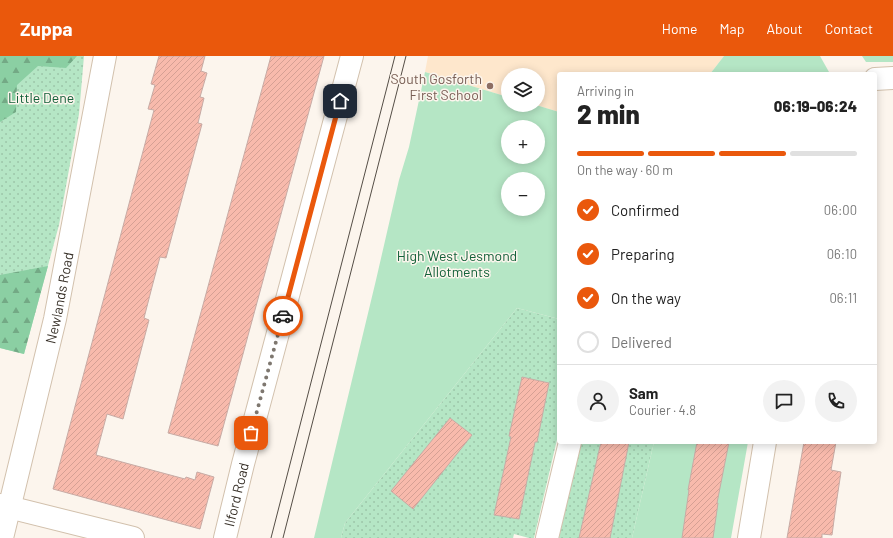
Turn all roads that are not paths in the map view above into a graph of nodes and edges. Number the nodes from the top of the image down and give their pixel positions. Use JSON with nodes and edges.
{"nodes":[{"id":1,"x":105,"y":56,"type":"edge"},
{"id":2,"x":352,"y":56,"type":"edge"},
{"id":3,"x":893,"y":78,"type":"edge"},
{"id":4,"x":877,"y":79,"type":"edge"},
{"id":5,"x":570,"y":444,"type":"edge"},
{"id":6,"x":765,"y":444,"type":"edge"},
{"id":7,"x":5,"y":506,"type":"edge"},
{"id":8,"x":2,"y":538,"type":"edge"},
{"id":9,"x":133,"y":538,"type":"edge"},
{"id":10,"x":225,"y":538,"type":"edge"},
{"id":11,"x":547,"y":538,"type":"edge"},
{"id":12,"x":749,"y":538,"type":"edge"}],
"edges":[{"from":1,"to":7,"type":"street","name":"Newlands Road"},
{"from":2,"to":10,"type":"street","name":"Ilford Road"},
{"from":3,"to":4,"type":"street"},
{"from":5,"to":11,"type":"street"},
{"from":6,"to":12,"type":"street"},
{"from":7,"to":8,"type":"street","name":"Newlands Road"},
{"from":7,"to":9,"type":"street"}]}
